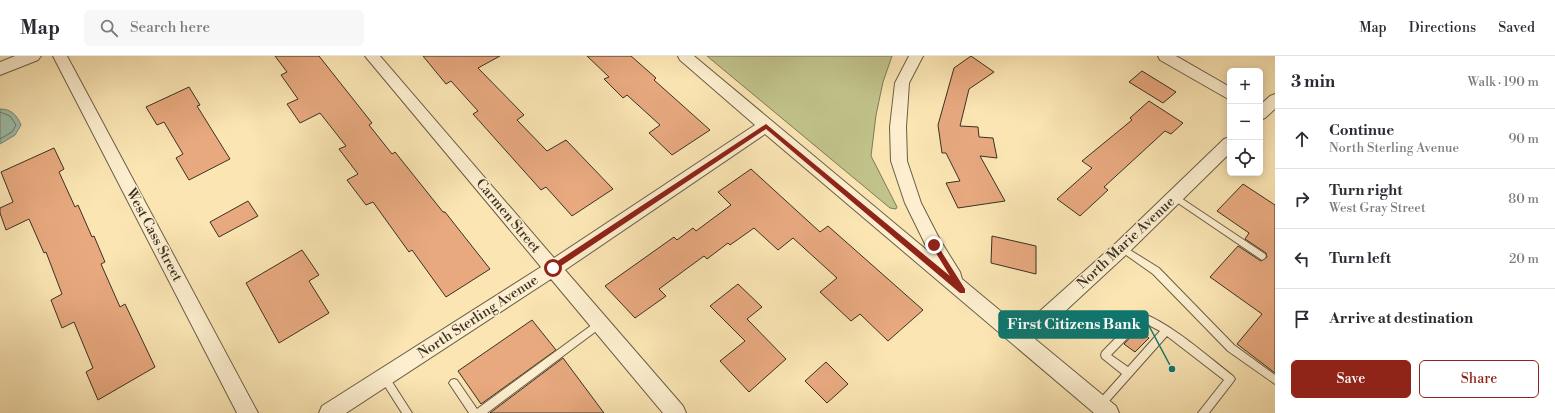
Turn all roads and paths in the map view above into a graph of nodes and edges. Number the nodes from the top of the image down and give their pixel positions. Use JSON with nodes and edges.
{"nodes":[{"id":1,"x":32,"y":56,"type":"edge"},
{"id":2,"x":60,"y":56,"type":"edge"},
{"id":3,"x":372,"y":56,"type":"edge"},
{"id":4,"x":685,"y":56,"type":"edge"},
{"id":5,"x":916,"y":56,"type":"edge"},
{"id":6,"x":1165,"y":56,"type":"edge"},
{"id":7,"x":0,"y":69,"type":"edge"},
{"id":8,"x":1227,"y":92,"type":"edge"},
{"id":9,"x":1275,"y":100,"type":"edge"},
{"id":10,"x":1263,"y":111,"type":"edge"},
{"id":11,"x":1263,"y":114,"type":"edge"},
{"id":12,"x":1275,"y":121,"type":"edge"},
{"id":13,"x":766,"y":126,"type":"junction"},
{"id":14,"x":1227,"y":147,"type":"edge"},
{"id":15,"x":1175,"y":197,"type":"junction"},
{"id":16,"x":1122,"y":248,"type":"junction"},
{"id":17,"x":1262,"y":256,"type":"dead end"},
{"id":18,"x":553,"y":268,"type":"junction"},
{"id":19,"x":963,"y":291,"type":"junction"},
{"id":20,"x":600,"y":323,"type":"junction"},
{"id":21,"x":1166,"y":330,"type":"junction"},
{"id":22,"x":1021,"y":340,"type":"junction"},
{"id":23,"x":1128,"y":373,"type":"junction"},
{"id":24,"x":384,"y":377,"type":"junction"},
{"id":25,"x":1275,"y":380,"type":"edge"},
{"id":26,"x":454,"y":383,"type":"dead end"},
{"id":27,"x":1105,"y":409,"type":"edge"},
{"id":28,"x":248,"y":413,"type":"edge"},
{"id":29,"x":329,"y":413,"type":"edge"},
{"id":30,"x":407,"y":413,"type":"edge"},
{"id":31,"x":475,"y":413,"type":"edge"},
{"id":32,"x":479,"y":413,"type":"edge"},
{"id":33,"x":676,"y":413,"type":"edge"},
{"id":34,"x":1203,"y":413,"type":"edge"}],
"edges":[{"from":1,"to":7,"type":"street"},
{"from":2,"to":28,"type":"street","name":"West Cass Street"},
{"from":3,"to":18,"type":"street","name":"Carmen Street"},
{"from":4,"to":13,"type":"street"},
{"from":5,"to":19,"type":"street"},
{"from":6,"to":8,"type":"street"},
{"from":9,"to":10,"type":"street"},
{"from":11,"to":12,"type":"street"},
{"from":13,"to":18,"type":"street","name":"North Sterling Avenue"},
{"from":13,"to":19,"type":"street"},
{"from":14,"to":15,"type":"street","name":"North Marie Avenue"},
{"from":15,"to":16,"type":"street","name":"North Marie Avenue"},
{"from":15,"to":17,"type":"lane"},
{"from":16,"to":22,"type":"street","name":"North Marie Avenue"},
{"from":16,"to":25,"type":"lane"},
{"from":18,"to":20,"type":"street","name":"Carmen Street"},
{"from":18,"to":24,"type":"street","name":"North Sterling Avenue"},
{"from":19,"to":22,"type":"street"},
{"from":20,"to":32,"type":"lane"},
{"from":20,"to":33,"type":"street","name":"Carmen Street"},
{"from":21,"to":23,"type":"lane"},
{"from":21,"to":23,"type":"lane"},
{"from":21,"to":34,"type":"lane"},
{"from":22,"to":27,"type":"street"},
{"from":23,"to":27,"type":"lane"},
{"from":24,"to":29,"type":"street","name":"North Sterling Avenue"},
{"from":24,"to":30,"type":"lane"},
{"from":26,"to":31,"type":"lane"}]}
